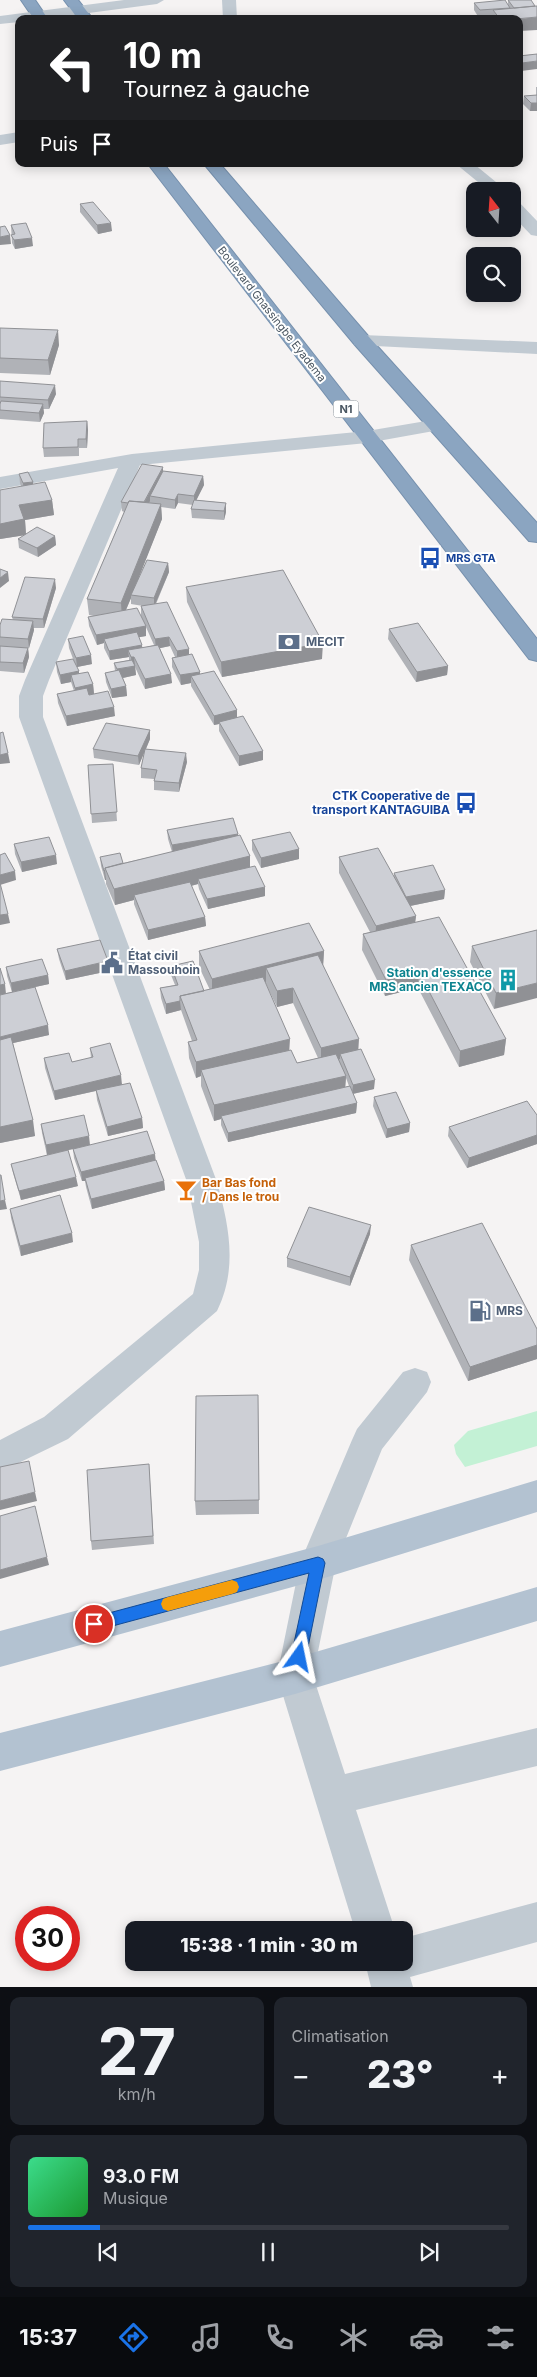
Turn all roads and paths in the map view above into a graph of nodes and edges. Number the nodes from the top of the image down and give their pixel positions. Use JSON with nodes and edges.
{"nodes":[{"id":1,"x":28,"y":0,"type":"edge"},
{"id":2,"x":157,"y":0,"type":"edge"},
{"id":3,"x":228,"y":0,"type":"edge"},
{"id":4,"x":79,"y":10,"type":"edge"},
{"id":5,"x":39,"y":15,"type":"edge"},
{"id":6,"x":51,"y":15,"type":"edge"},
{"id":7,"x":230,"y":15,"type":"edge"},
{"id":8,"x":15,"y":19,"type":"edge"},
{"id":9,"x":0,"y":20,"type":"edge"},
{"id":10,"x":15,"y":138,"type":"edge"},
{"id":11,"x":0,"y":140,"type":"edge"},
{"id":12,"x":158,"y":167,"type":"edge"},
{"id":13,"x":215,"y":167,"type":"edge"},
{"id":14,"x":468,"y":167,"type":"edge"},
{"id":15,"x":487,"y":182,"type":"edge"},
{"id":16,"x":521,"y":215,"type":"edge"},
{"id":17,"x":537,"y":230,"type":"edge"},
{"id":18,"x":362,"y":341,"type":"junction"},
{"id":19,"x":537,"y":348,"type":"edge"},
{"id":20,"x":438,"y":425,"type":"junction"},
{"id":21,"x":367,"y":436,"type":"junction"},
{"id":22,"x":132,"y":460,"type":"junction"},
{"id":23,"x":0,"y":483,"type":"edge"},
{"id":24,"x":537,"y":536,"type":"edge"},
{"id":25,"x":537,"y":654,"type":"edge"},
{"id":26,"x":415,"y":1382,"type":"dead end"},
{"id":27,"x":0,"y":1457,"type":"edge"},
{"id":28,"x":537,"y":1496,"type":"edge"},
{"id":29,"x":318,"y":1563,"type":"junction"},
{"id":30,"x":537,"y":1604,"type":"edge"},
{"id":31,"x":0,"y":1649,"type":"edge"},
{"id":32,"x":295,"y":1676,"type":"junction"},
{"id":33,"x":537,"y":1747,"type":"edge"},
{"id":34,"x":0,"y":1752,"type":"edge"},
{"id":35,"x":334,"y":1796,"type":"junction"},
{"id":36,"x":372,"y":1921,"type":"edge"},
{"id":37,"x":537,"y":1922,"type":"edge"},
{"id":38,"x":413,"y":1956,"type":"edge"},
{"id":39,"x":387,"y":1971,"type":"edge"},
{"id":40,"x":392,"y":1987,"type":"edge"}],
"edges":[{"from":1,"to":5,"type":"highway"},
{"from":2,"to":4,"type":"street"},
{"from":3,"to":7,"type":"street"},
{"from":4,"to":6,"type":"street"},
{"from":8,"to":9,"type":"street"},
{"from":10,"to":11,"type":"street"},
{"from":12,"to":21,"type":"highway","name":"Boulevard Gnassingbe Eyadema","number":"N1"},
{"from":13,"to":18,"type":"highway"},
{"from":14,"to":15,"type":"street"},
{"from":16,"to":17,"type":"street"},
{"from":18,"to":19,"type":"street"},
{"from":18,"to":20,"type":"highway"},
{"from":20,"to":21,"type":"street"},
{"from":20,"to":24,"type":"highway"},
{"from":21,"to":22,"type":"street"},
{"from":21,"to":25,"type":"highway","name":"Boulevard Gnassingbe Eyadema","number":"N1"},
{"from":22,"to":23,"type":"street"},
{"from":22,"to":27,"type":"street"},
{"from":26,"to":29,"type":"street"},
{"from":28,"to":29,"type":"main road"},
{"from":29,"to":31,"type":"main road"},
{"from":29,"to":32,"type":"street"},
{"from":30,"to":32,"type":"main road"},
{"from":32,"to":34,"type":"main road"},
{"from":32,"to":35,"type":"street"},
{"from":33,"to":35,"type":"street"},
{"from":35,"to":36,"type":"street"},
{"from":37,"to":38,"type":"street"},
{"from":39,"to":40,"type":"street"}]}
